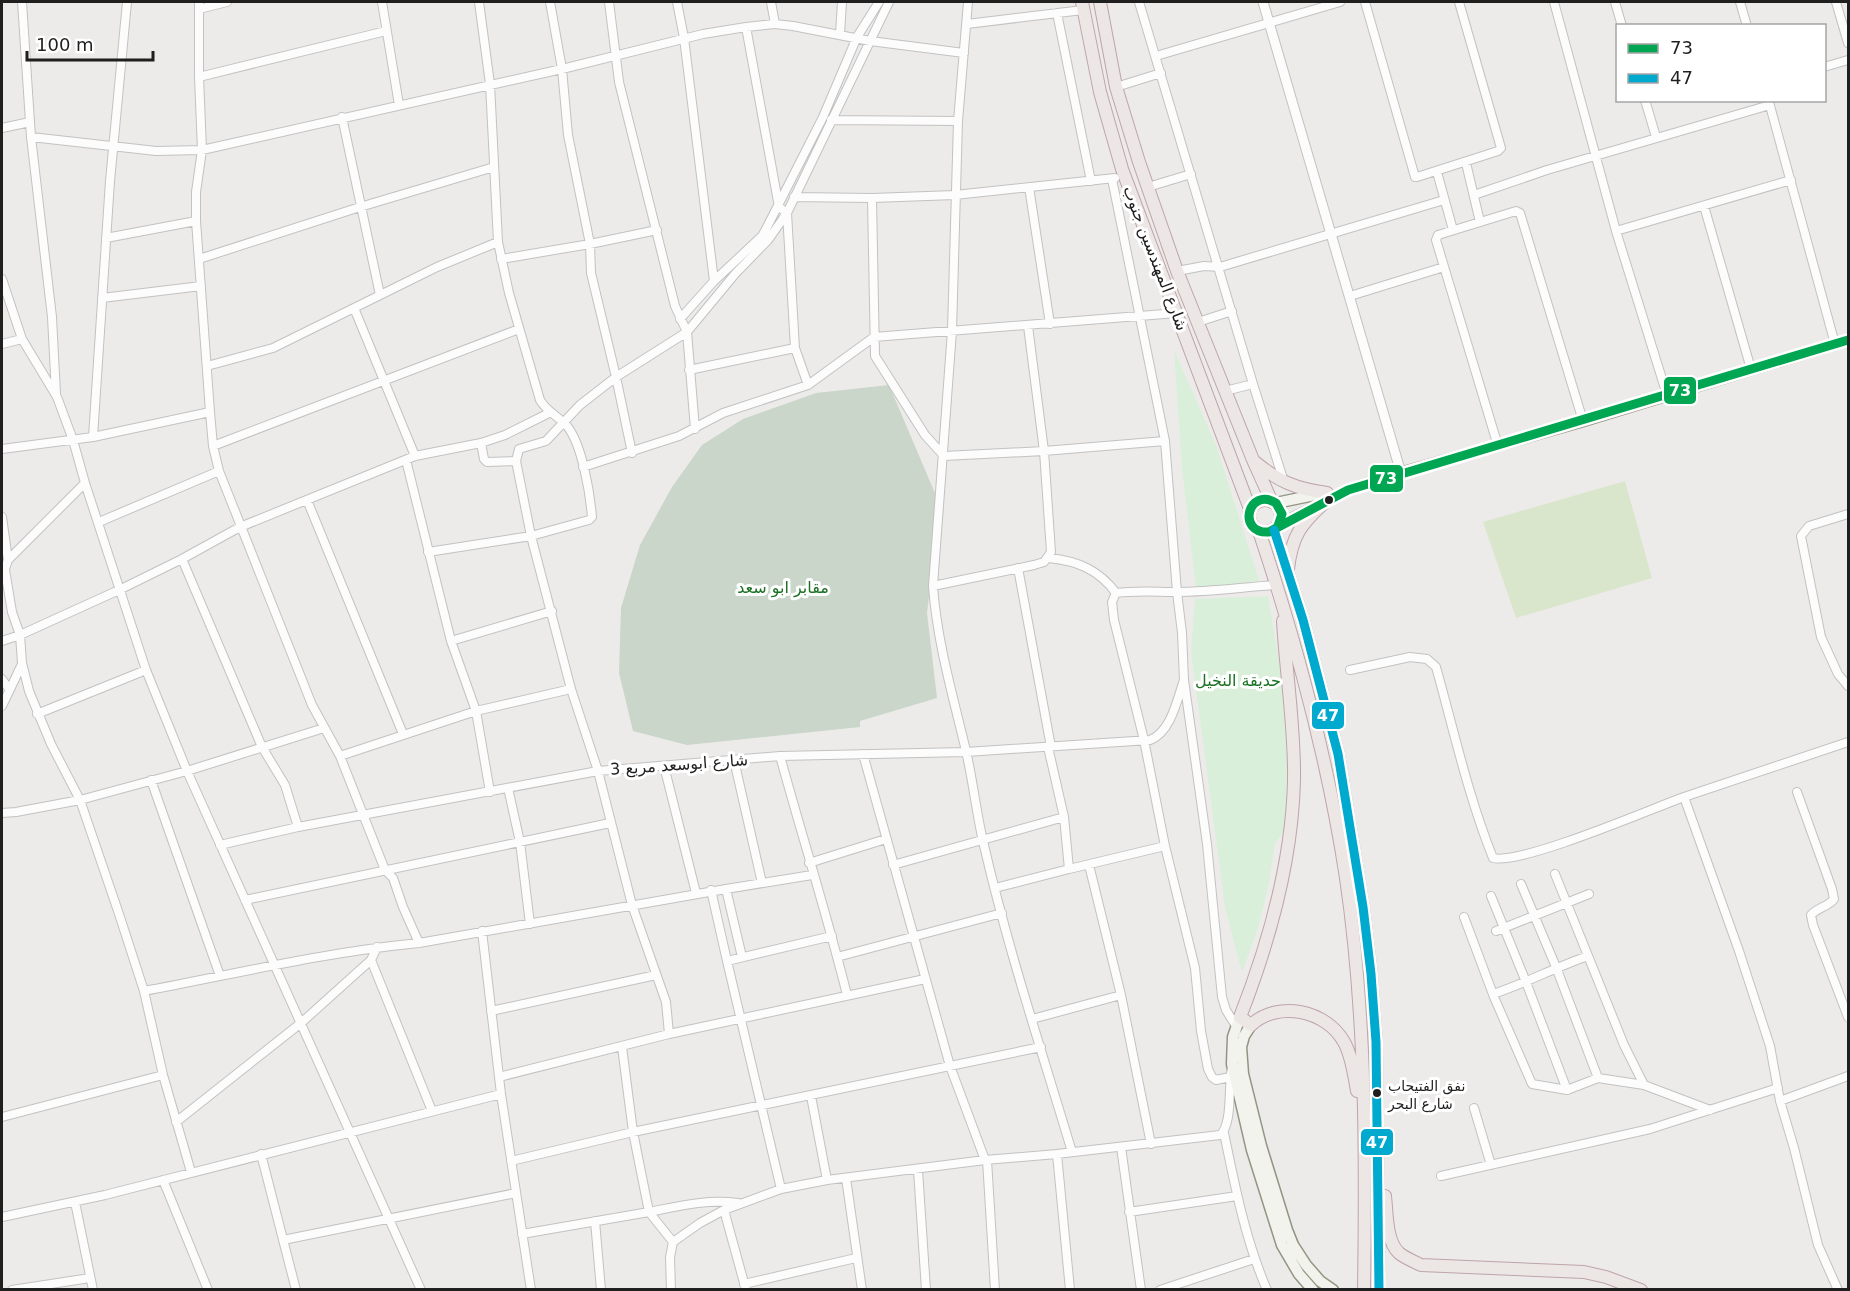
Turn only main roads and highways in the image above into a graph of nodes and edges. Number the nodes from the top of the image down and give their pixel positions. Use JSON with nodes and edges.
{"nodes":[{"id":1,"x":1100,"y":2,"type":"edge"},
{"id":2,"x":1083,"y":6,"type":"edge"},
{"id":3,"x":1156,"y":212,"type":"junction"},
{"id":4,"x":1140,"y":218,"type":"junction"},
{"id":5,"x":1848,"y":340,"type":"edge"},
{"id":6,"x":1253,"y":460,"type":"junction"},
{"id":7,"x":1326,"y":497,"type":"junction"},
{"id":8,"x":1273,"y":502,"type":"junction"},
{"id":9,"x":1250,"y":509,"type":"junction"},
{"id":10,"x":1276,"y":528,"type":"junction"},
{"id":11,"x":1259,"y":531,"type":"junction"},
{"id":12,"x":1287,"y":573,"type":"junction"},
{"id":13,"x":1282,"y":603,"type":"junction"},
{"id":14,"x":1238,"y":1022,"type":"junction"},
{"id":15,"x":1251,"y":1025,"type":"junction"},
{"id":16,"x":1364,"y":1122,"type":"junction"},
{"id":17,"x":1378,"y":1148,"type":"junction"},
{"id":18,"x":1364,"y":1288,"type":"edge"},
{"id":19,"x":1379,"y":1289,"type":"edge"},
{"id":20,"x":1313,"y":1290,"type":"edge"},
{"id":21,"x":1333,"y":1290,"type":"edge"},
{"id":22,"x":1641,"y":1290,"type":"edge"}],
"edges":[{"from":1,"to":3,"type":"highway","name":"شارع المهندسين جنوب"},
{"from":2,"to":4,"type":"highway","name":"شارع المهندسين جنوب"},
{"from":3,"to":4,"type":"highway"},
{"from":3,"to":6,"type":"highway","name":"شارع المهندسين جنوب"},
{"from":4,"to":9,"type":"highway","name":"شارع المهندسين جنوب"},
{"from":5,"to":7,"type":"main road"},
{"from":6,"to":7,"type":"highway"},
{"from":6,"to":8,"type":"highway","name":"شارع المهندسين جنوب"},
{"from":7,"to":8,"type":"main road"},
{"from":7,"to":10,"type":"main road"},
{"from":7,"to":12,"type":"highway"},
{"from":8,"to":9,"type":"highway"},
{"from":8,"to":10,"type":"highway"},
{"from":9,"to":11,"type":"highway"},
{"from":10,"to":11,"type":"highway"},
{"from":10,"to":12,"type":"highway"},
{"from":11,"to":13,"type":"highway"},
{"from":12,"to":17,"type":"highway"},
{"from":13,"to":14,"type":"highway"},
{"from":13,"to":16,"type":"highway"},
{"from":14,"to":15,"type":"highway"},
{"from":14,"to":20,"type":"main road"},
{"from":15,"to":16,"type":"highway"},
{"from":15,"to":21,"type":"main road"},
{"from":16,"to":18,"type":"highway"},
{"from":17,"to":19,"type":"highway"},
{"from":17,"to":22,"type":"highway"}]}
